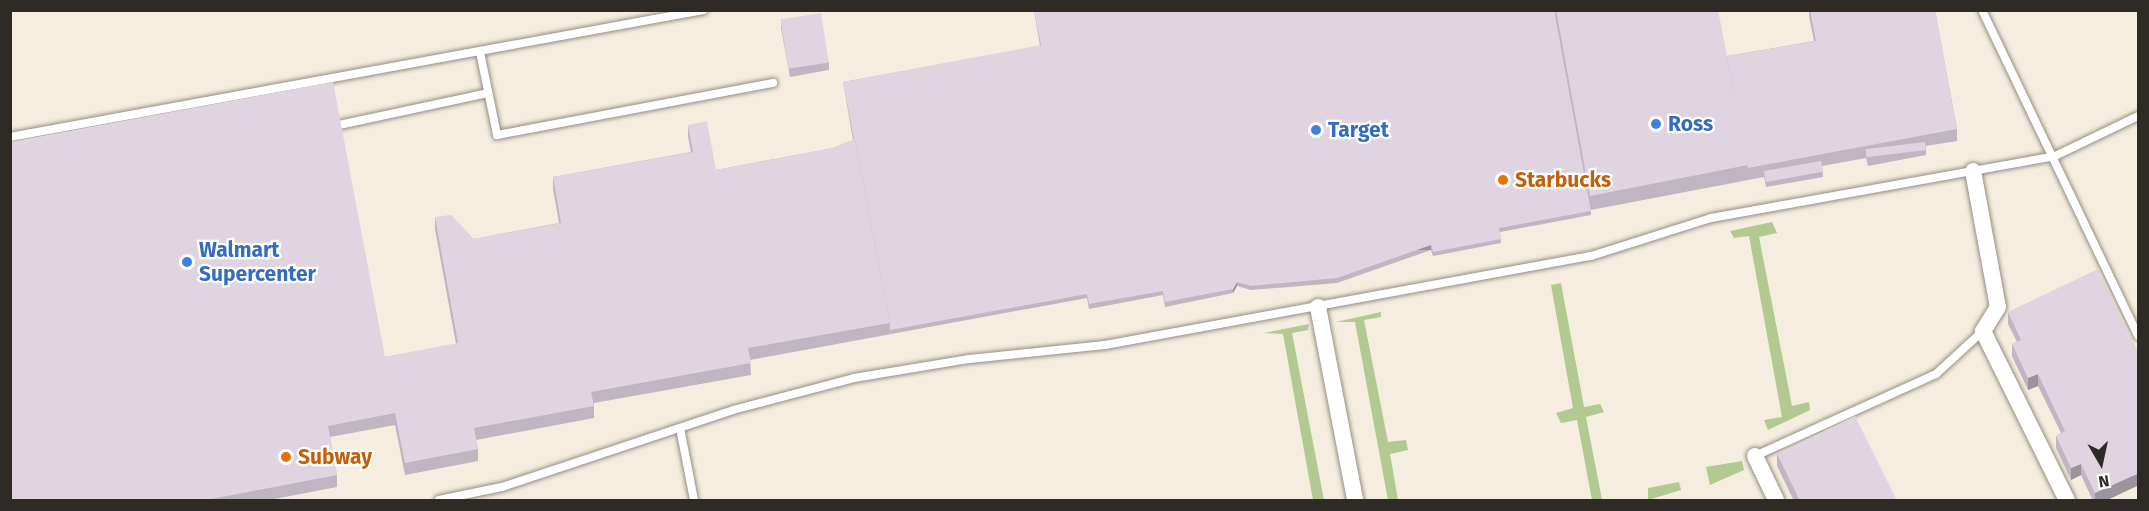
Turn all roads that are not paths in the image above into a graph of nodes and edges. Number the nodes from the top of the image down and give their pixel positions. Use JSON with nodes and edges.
{"nodes":[{"id":1,"x":703,"y":10,"type":"edge"},
{"id":2,"x":1982,"y":10,"type":"edge"},
{"id":3,"x":480,"y":52,"type":"junction"},
{"id":4,"x":773,"y":83,"type":"dead end"},
{"id":5,"x":488,"y":93,"type":"junction"},
{"id":6,"x":2139,"y":116,"type":"edge"},
{"id":7,"x":339,"y":125,"type":"edge"},
{"id":8,"x":10,"y":137,"type":"edge"},
{"id":9,"x":2055,"y":156,"type":"junction"},
{"id":10,"x":1973,"y":171,"type":"junction"},
{"id":11,"x":1318,"y":308,"type":"junction"},
{"id":12,"x":1983,"y":331,"type":"junction"},
{"id":13,"x":2139,"y":335,"type":"edge"},
{"id":14,"x":680,"y":428,"type":"junction"},
{"id":15,"x":1755,"y":456,"type":"joint"},
{"id":16,"x":2063,"y":499,"type":"edge"},
{"id":17,"x":439,"y":501,"type":"edge"},
{"id":18,"x":694,"y":501,"type":"edge"},
{"id":19,"x":1355,"y":501,"type":"edge"},
{"id":20,"x":1776,"y":501,"type":"edge"}],
"edges":[{"from":1,"to":3,"type":"lane"},
{"from":2,"to":9,"type":"lane"},
{"from":3,"to":5,"type":"lane"},
{"from":3,"to":8,"type":"lane"},
{"from":4,"to":5,"type":"lane"},
{"from":5,"to":7,"type":"lane"},
{"from":6,"to":9,"type":"lane"},
{"from":9,"to":10,"type":"lane"},
{"from":9,"to":13,"type":"lane"},
{"from":10,"to":11,"type":"lane"},
{"from":10,"to":12,"type":"street"},
{"from":11,"to":14,"type":"lane"},
{"from":11,"to":19,"type":"street"},
{"from":12,"to":15,"type":"lane"},
{"from":12,"to":16,"type":"street"},
{"from":14,"to":17,"type":"lane"},
{"from":14,"to":18,"type":"lane"},
{"from":15,"to":20,"type":"street"}]}
